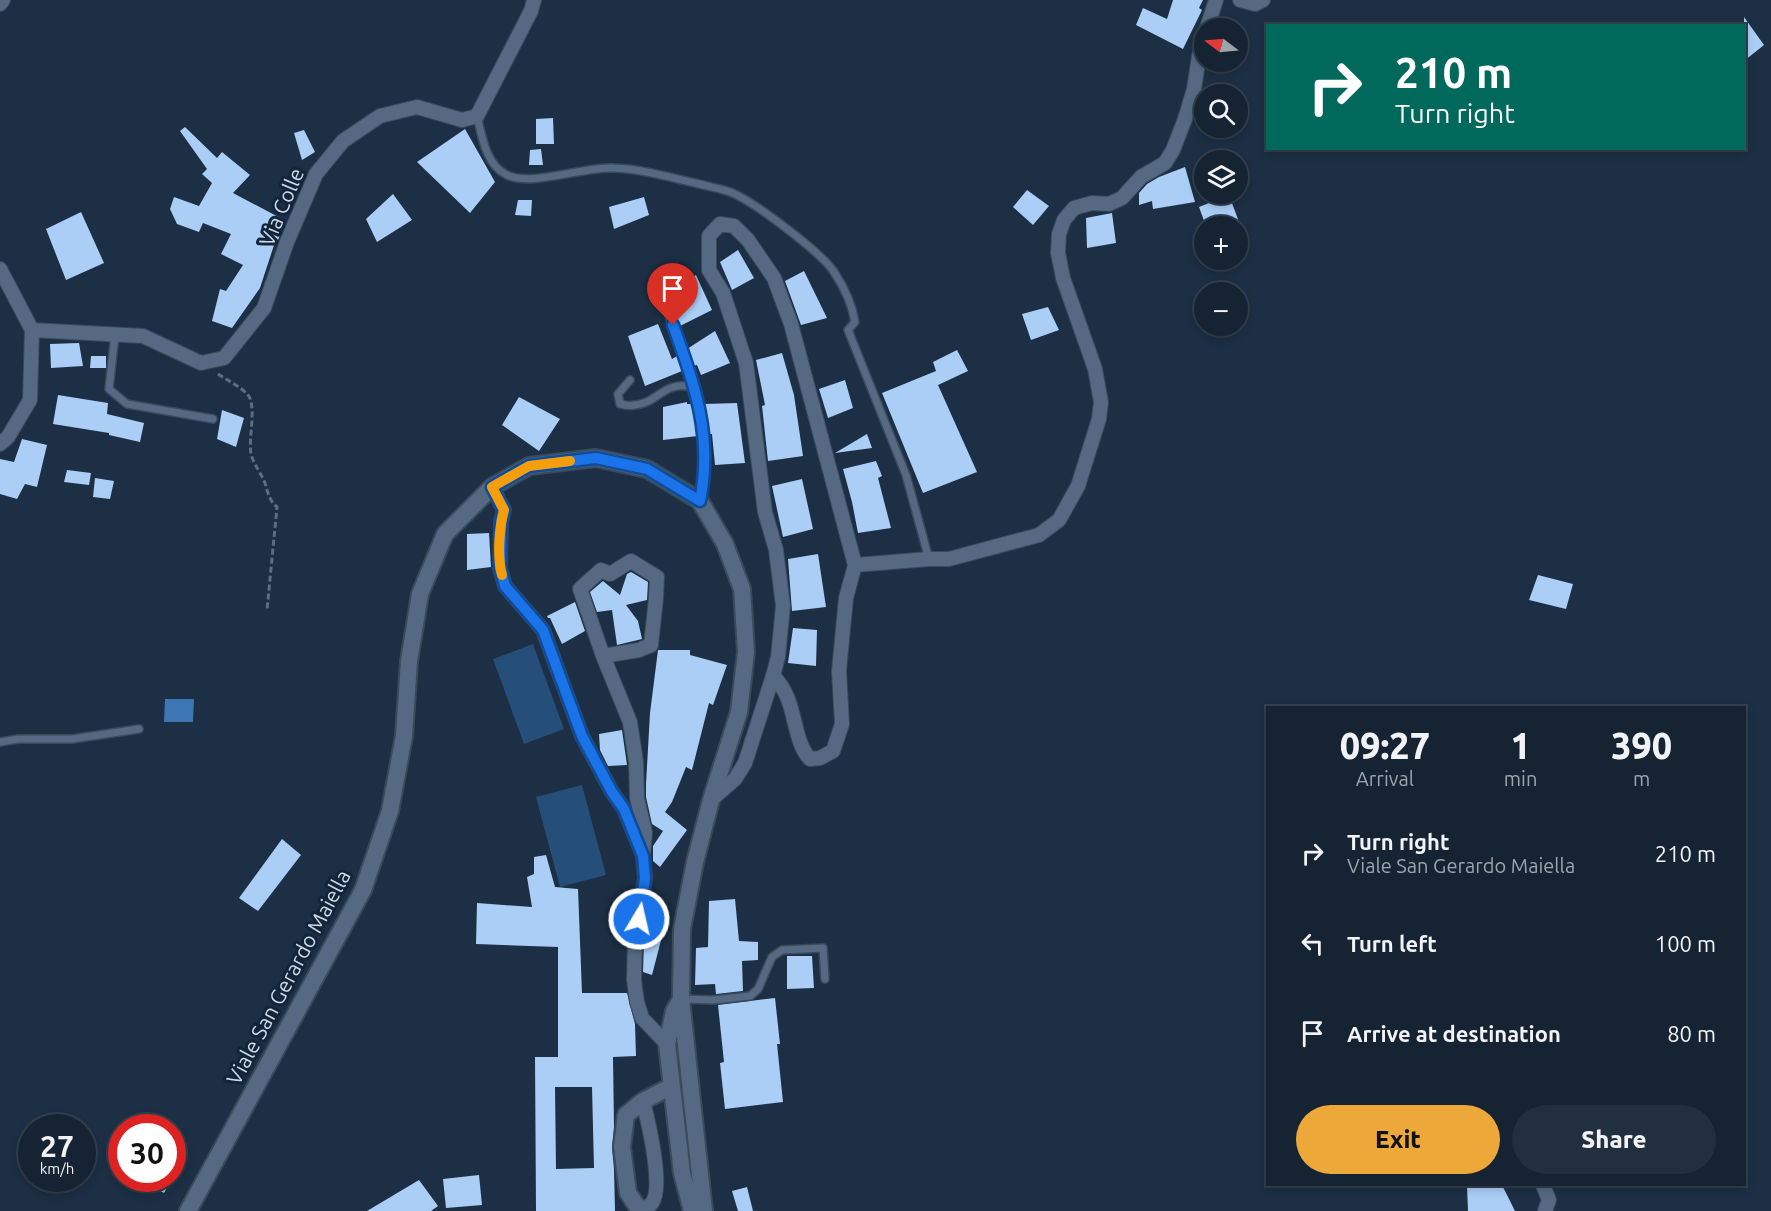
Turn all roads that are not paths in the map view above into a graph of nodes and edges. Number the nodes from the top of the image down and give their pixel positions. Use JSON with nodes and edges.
{"nodes":[{"id":1,"x":3,"y":0,"type":"edge"},
{"id":2,"x":534,"y":0,"type":"edge"},
{"id":3,"x":1216,"y":0,"type":"edge"},
{"id":4,"x":1240,"y":0,"type":"edge"},
{"id":5,"x":1263,"y":0,"type":"edge"},
{"id":6,"x":0,"y":4,"type":"edge"},
{"id":7,"x":1210,"y":18,"type":"edge"},
{"id":8,"x":1197,"y":72,"type":"edge"},
{"id":9,"x":477,"y":117,"type":"junction"},
{"id":10,"x":0,"y":269,"type":"edge"},
{"id":11,"x":666,"y":307,"type":"dead end"},
{"id":12,"x":32,"y":330,"type":"junction"},
{"id":13,"x":115,"y":335,"type":"junction"},
{"id":14,"x":630,"y":380,"type":"dead end"},
{"id":15,"x":694,"y":387,"type":"junction"},
{"id":16,"x":213,"y":419,"type":"dead end"},
{"id":17,"x":0,"y":444,"type":"edge"},
{"id":18,"x":492,"y":487,"type":"junction"},
{"id":19,"x":700,"y":501,"type":"junction"},
{"id":20,"x":929,"y":559,"type":"junction"},
{"id":21,"x":855,"y":565,"type":"junction"},
{"id":22,"x":603,"y":656,"type":"junction"},
{"id":23,"x":773,"y":676,"type":"junction"},
{"id":24,"x":139,"y":729,"type":"dead end"},
{"id":25,"x":0,"y":742,"type":"edge"},
{"id":26,"x":711,"y":800,"type":"junction"},
{"id":27,"x":643,"y":856,"type":"junction"},
{"id":28,"x":825,"y":979,"type":"dead end"},
{"id":29,"x":681,"y":999,"type":"junction"},
{"id":30,"x":667,"y":1044,"type":"junction"},
{"id":31,"x":670,"y":1087,"type":"junction"},
{"id":32,"x":643,"y":1101,"type":"junction"},
{"id":33,"x":1543,"y":1186,"type":"edge"},
{"id":34,"x":643,"y":1210,"type":"edge"},
{"id":35,"x":188,"y":1211,"type":"edge"},
{"id":36,"x":692,"y":1211,"type":"edge"},
{"id":37,"x":704,"y":1211,"type":"edge"},
{"id":38,"x":1545,"y":1211,"type":"edge"}],
"edges":[{"from":1,"to":6,"type":"street"},
{"from":2,"to":9,"type":"street"},
{"from":3,"to":7,"type":"street"},
{"from":4,"to":5,"type":"street"},
{"from":8,"to":20,"type":"street"},
{"from":9,"to":13,"type":"street","name":"Via Colle"},
{"from":9,"to":20,"type":"lane"},
{"from":10,"to":12,"type":"street"},
{"from":11,"to":15,"type":"lane"},
{"from":12,"to":13,"type":"street"},
{"from":12,"to":17,"type":"street"},
{"from":13,"to":16,"type":"lane"},
{"from":14,"to":15,"type":"lane"},
{"from":15,"to":19,"type":"lane"},
{"from":18,"to":19,"type":"main road","name":"Viale San Gerardo Maiella"},
{"from":18,"to":27,"type":"street"},
{"from":18,"to":35,"type":"main road","name":"Viale San Gerardo Maiella"},
{"from":19,"to":26,"type":"main road","name":"Viale San Gerardo Maiella"},
{"from":20,"to":21,"type":"street"},
{"from":21,"to":23,"type":"street"},
{"from":21,"to":23,"type":"street"},
{"from":22,"to":22,"type":"street"},
{"from":22,"to":27,"type":"street"},
{"from":23,"to":26,"type":"street"},
{"from":24,"to":25,"type":"lane"},
{"from":26,"to":29,"type":"main road","name":"Viale San Gerardo Maiella"},
{"from":27,"to":30,"type":"street"},
{"from":28,"to":29,"type":"lane"},
{"from":29,"to":30,"type":"main road","name":"Viale San Gerardo Maiella"},
{"from":29,"to":37,"type":"main road"},
{"from":30,"to":31,"type":"main road","name":"Viale San Gerardo Maiella"},
{"from":31,"to":32,"type":"main road"},
{"from":31,"to":36,"type":"main road","name":"Viale San Gerardo Maiella"},
{"from":32,"to":34,"type":"street"},
{"from":32,"to":34,"type":"main road"},
{"from":33,"to":38,"type":"street"}]}
